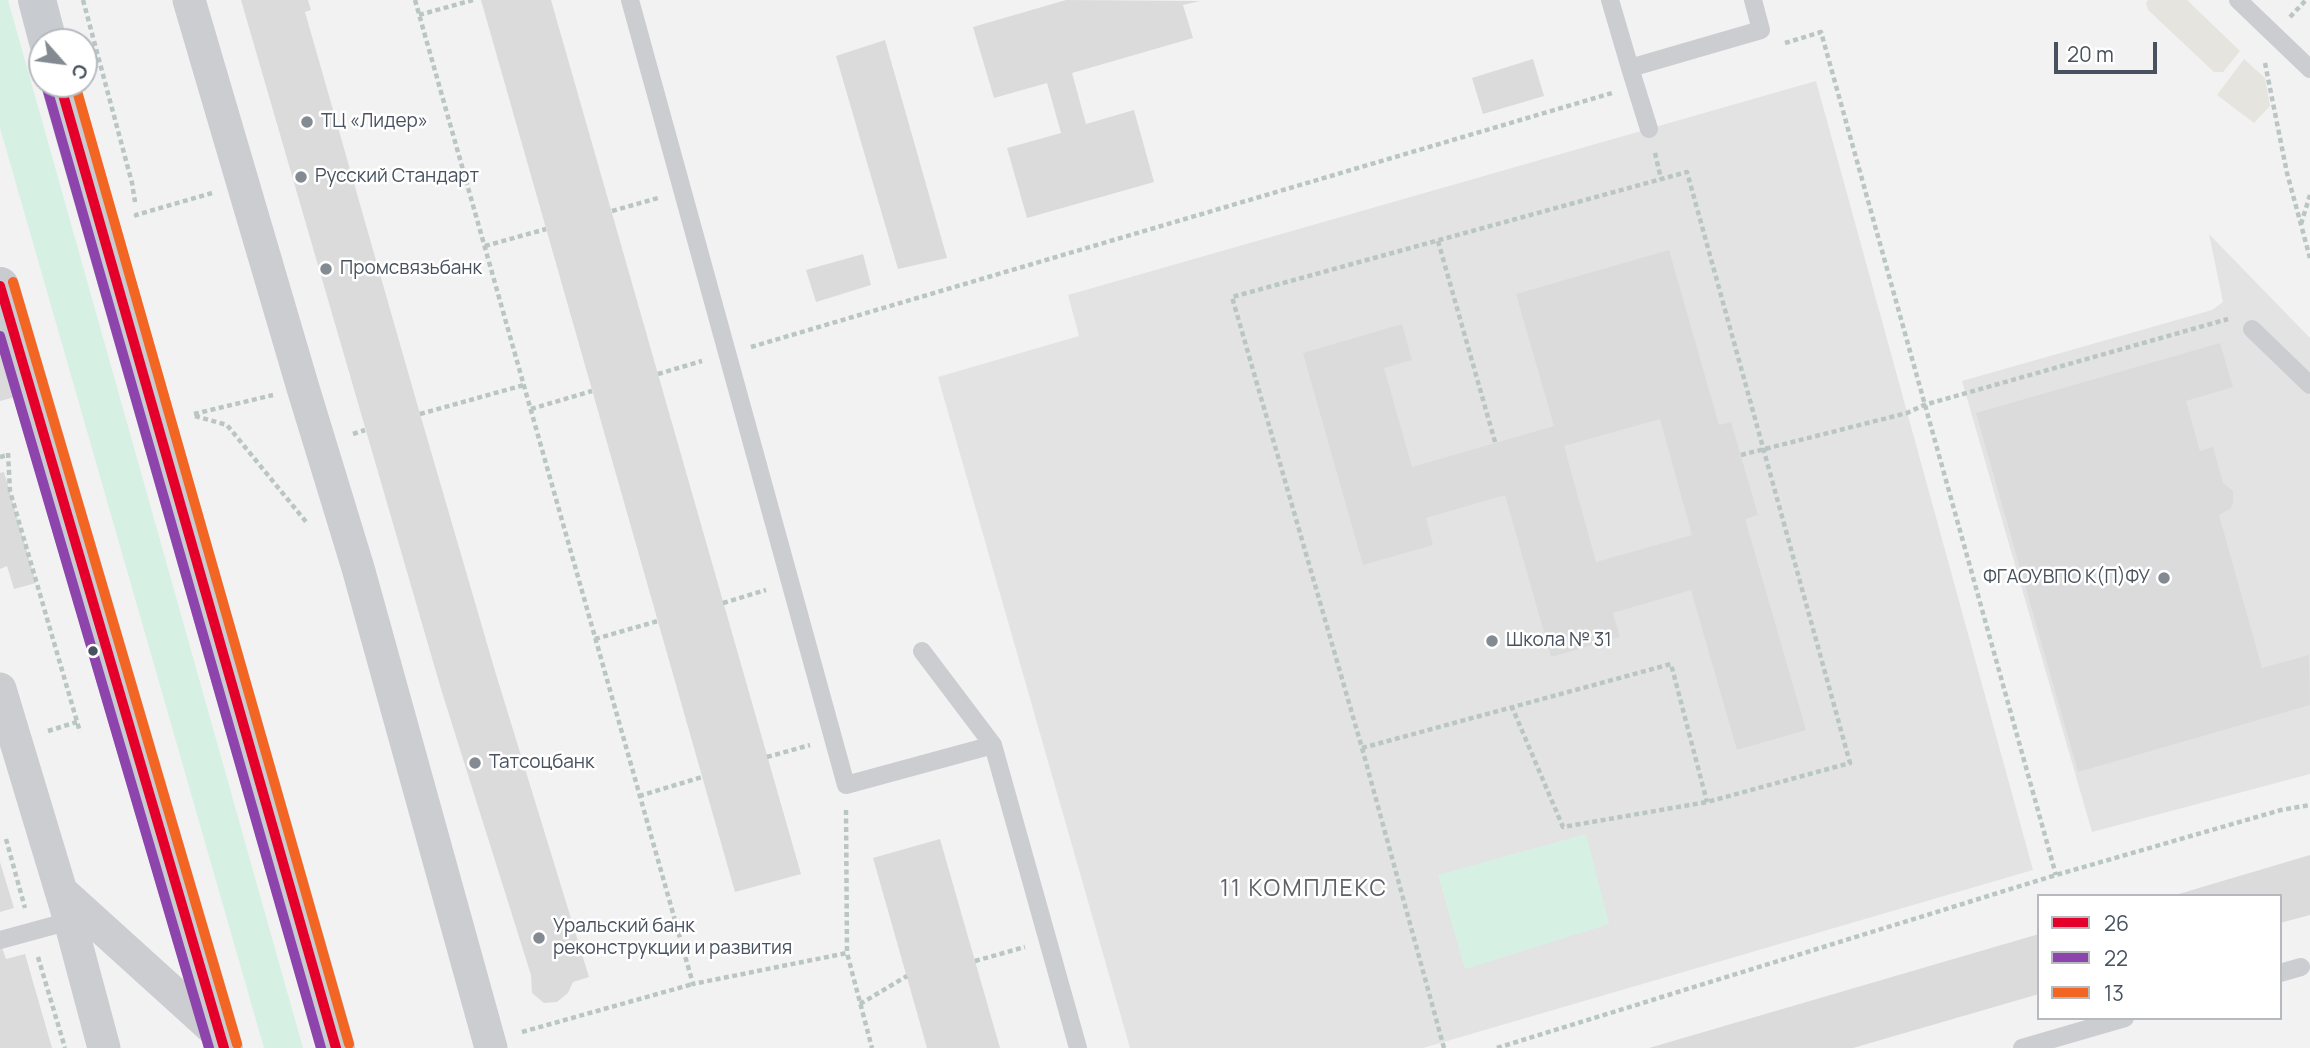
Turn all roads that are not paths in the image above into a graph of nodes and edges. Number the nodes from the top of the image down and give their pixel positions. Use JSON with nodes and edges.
{"nodes":[{"id":1,"x":37,"y":0,"type":"edge"},
{"id":2,"x":189,"y":0,"type":"edge"},
{"id":3,"x":629,"y":0,"type":"edge"},
{"id":4,"x":1610,"y":0,"type":"edge"},
{"id":5,"x":1753,"y":0,"type":"edge"},
{"id":6,"x":2238,"y":0,"type":"edge"},
{"id":7,"x":44,"y":28,"type":"edge"},
{"id":8,"x":1630,"y":68,"type":"junction"},
{"id":9,"x":2310,"y":69,"type":"edge"},
{"id":10,"x":64,"y":98,"type":"edge"},
{"id":11,"x":1649,"y":129,"type":"dead end"},
{"id":12,"x":0,"y":286,"type":"edge"},
{"id":13,"x":2252,"y":329,"type":"road end"},
{"id":14,"x":2310,"y":385,"type":"edge"},
{"id":15,"x":922,"y":651,"type":"dead end"},
{"id":16,"x":0,"y":690,"type":"edge"},
{"id":17,"x":993,"y":745,"type":"junction"},
{"id":18,"x":65,"y":906,"type":"junction"},
{"id":19,"x":0,"y":940,"type":"edge"},
{"id":20,"x":2301,"y":967,"type":"dead end"},
{"id":21,"x":2282,"y":972,"type":"edge"},
{"id":22,"x":2118,"y":1020,"type":"edge"},
{"id":23,"x":505,"y":1041,"type":"edge"},
{"id":24,"x":222,"y":1042,"type":"edge"},
{"id":25,"x":104,"y":1048,"type":"edge"},
{"id":26,"x":336,"y":1048,"type":"edge"},
{"id":27,"x":1078,"y":1048,"type":"edge"},
{"id":28,"x":2022,"y":1048,"type":"edge"}],
"edges":[{"from":1,"to":7,"type":"main road"},
{"from":2,"to":23,"type":"street"},
{"from":3,"to":17,"type":"lane"},
{"from":4,"to":8,"type":"lane"},
{"from":5,"to":8,"type":"lane"},
{"from":6,"to":9,"type":"lane"},
{"from":8,"to":11,"type":"lane"},
{"from":10,"to":26,"type":"main road"},
{"from":12,"to":24,"type":"main road"},
{"from":13,"to":14,"type":"lane"},
{"from":15,"to":17,"type":"lane"},
{"from":16,"to":18,"type":"street"},
{"from":17,"to":27,"type":"lane"},
{"from":18,"to":19,"type":"lane"},
{"from":18,"to":24,"type":"street"},
{"from":18,"to":25,"type":"street"},
{"from":20,"to":21,"type":"lane"},
{"from":22,"to":28,"type":"lane"}]}
